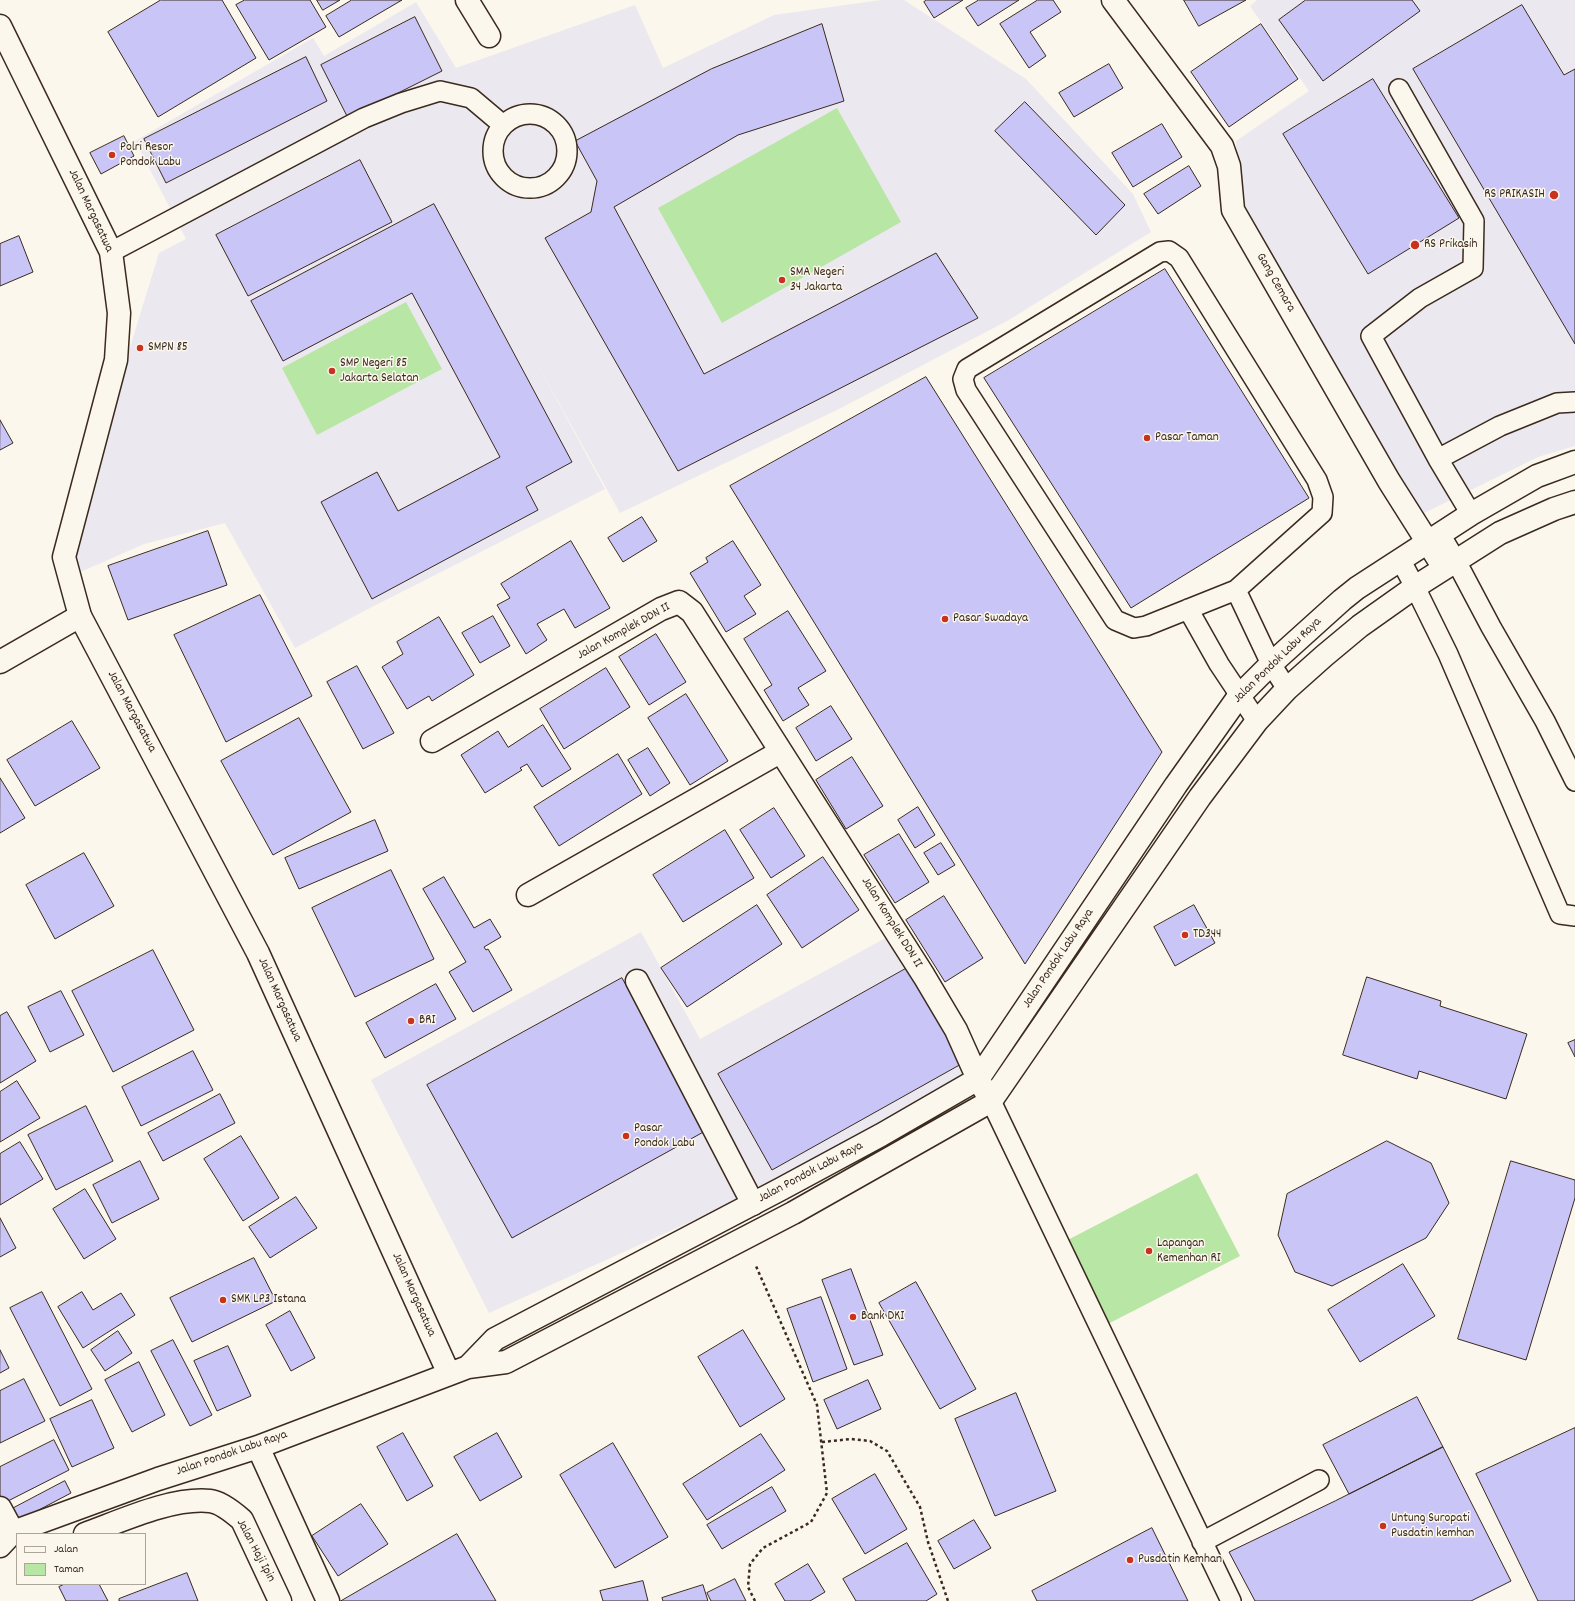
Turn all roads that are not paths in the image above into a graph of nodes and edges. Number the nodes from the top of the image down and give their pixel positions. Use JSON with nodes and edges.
{"nodes":[{"id":1,"x":467,"y":0,"type":"edge"},
{"id":2,"x":1113,"y":0,"type":"edge"},
{"id":3,"x":0,"y":26,"type":"edge"},
{"id":4,"x":489,"y":36,"type":"dead end"},
{"id":5,"x":1399,"y":89,"type":"dead end"},
{"id":6,"x":503,"y":125,"type":"dead end"},
{"id":7,"x":111,"y":252,"type":"junction"},
{"id":8,"x":1575,"y":402,"type":"edge"},
{"id":9,"x":1438,"y":459,"type":"junction"},
{"id":10,"x":1575,"y":462,"type":"edge"},
{"id":11,"x":1575,"y":502,"type":"edge"},
{"id":12,"x":1471,"y":514,"type":"junction"},
{"id":13,"x":1434,"y":538,"type":"junction"},
{"id":14,"x":1401,"y":561,"type":"junction"},
{"id":15,"x":1450,"y":564,"type":"junction"},
{"id":16,"x":1416,"y":587,"type":"junction"},
{"id":17,"x":1236,"y":590,"type":"junction"},
{"id":18,"x":1188,"y":609,"type":"junction"},
{"id":19,"x":80,"y":616,"type":"junction"},
{"id":20,"x":0,"y":662,"type":"edge"},
{"id":21,"x":1271,"y":664,"type":"junction"},
{"id":22,"x":1287,"y":689,"type":"junction"},
{"id":23,"x":1239,"y":696,"type":"junction"},
{"id":24,"x":1257,"y":721,"type":"junction"},
{"id":25,"x":432,"y":741,"type":"dead end"},
{"id":26,"x":780,"y":752,"type":"junction"},
{"id":27,"x":1575,"y":781,"type":"edge"},
{"id":28,"x":528,"y":895,"type":"dead end"},
{"id":29,"x":1575,"y":916,"type":"edge"},
{"id":30,"x":638,"y":981,"type":"dead end"},
{"id":31,"x":978,"y":1079,"type":"junction"},
{"id":32,"x":991,"y":1101,"type":"junction"},
{"id":33,"x":781,"y":1189,"type":"junction"},
{"id":34,"x":753,"y":1204,"type":"junction"},
{"id":35,"x":793,"y":1213,"type":"junction"},
{"id":36,"x":540,"y":1315,"type":"junction"},
{"id":37,"x":552,"y":1338,"type":"junction"},
{"id":38,"x":458,"y":1371,"type":"junction"},
{"id":39,"x":258,"y":1447,"type":"junction"},
{"id":40,"x":1319,"y":1480,"type":"dead end"},
{"id":41,"x":0,"y":1508,"type":"edge"},
{"id":42,"x":21,"y":1533,"type":"edge"},
{"id":43,"x":88,"y":1533,"type":"edge"},
{"id":44,"x":16,"y":1535,"type":"edge"},
{"id":45,"x":6,"y":1539,"type":"edge"},
{"id":46,"x":1202,"y":1542,"type":"junction"},
{"id":47,"x":0,"y":1554,"type":"edge"},
{"id":48,"x":16,"y":1554,"type":"edge"},
{"id":49,"x":280,"y":1601,"type":"edge"},
{"id":50,"x":328,"y":1601,"type":"edge"},
{"id":51,"x":1231,"y":1601,"type":"edge"}],
"edges":[{"from":1,"to":4,"type":"main road"},
{"from":2,"to":13,"type":"main road","name":"Gang Cemara"},
{"from":3,"to":7,"type":"main road","name":"Jalan Margasatwa"},
{"from":5,"to":9,"type":"lane"},
{"from":6,"to":7,"type":"lane"},
{"from":7,"to":19,"type":"main road","name":"Jalan Margasatwa"},
{"from":8,"to":9,"type":"lane"},
{"from":9,"to":12,"type":"lane"},
{"from":10,"to":12,"type":"main road","name":"Jalan Pondok Labu Raya"},
{"from":11,"to":15,"type":"main road","name":"Jalan Pondok Labu Raya"},
{"from":12,"to":13,"type":"main road","name":"Jalan Pondok Labu Raya"},
{"from":13,"to":14,"type":"main road","name":"Jalan Pondok Labu Raya"},
{"from":13,"to":15,"type":"main road","name":"Gang Cemara"},
{"from":14,"to":16,"type":"lane"},
{"from":14,"to":21,"type":"main road","name":"Jalan Pondok Labu Raya"},
{"from":15,"to":16,"type":"main road","name":"Jalan Pondok Labu Raya"},
{"from":15,"to":27,"type":"lane"},
{"from":16,"to":22,"type":"main road","name":"Jalan Pondok Labu Raya"},
{"from":16,"to":29,"type":"lane"},
{"from":17,"to":18,"type":"lane"},
{"from":17,"to":18,"type":"lane"},
{"from":17,"to":21,"type":"lane"},
{"from":18,"to":23,"type":"lane"},
{"from":19,"to":20,"type":"main road"},
{"from":19,"to":38,"type":"main road","name":"Jalan Margasatwa"},
{"from":21,"to":22,"type":"lane"},
{"from":21,"to":23,"type":"main road","name":"Jalan Pondok Labu Raya"},
{"from":22,"to":24,"type":"main road","name":"Jalan Pondok Labu Raya"},
{"from":23,"to":24,"type":"lane"},
{"from":23,"to":31,"type":"main road","name":"Jalan Pondok Labu Raya"},
{"from":24,"to":32,"type":"main road","name":"Jalan Pondok Labu Raya"},
{"from":25,"to":26,"type":"main road","name":"Jalan Komplek DDN II"},
{"from":26,"to":28,"type":"main road"},
{"from":26,"to":31,"type":"main road","name":"Jalan Komplek DDN II"},
{"from":30,"to":34,"type":"main road"},
{"from":31,"to":32,"type":"main road","name":"Jalan Komplek DDN II"},
{"from":31,"to":33,"type":"main road","name":"Jalan Pondok Labu Raya"},
{"from":32,"to":35,"type":"main road","name":"Jalan Pondok Labu Raya"},
{"from":32,"to":46,"type":"lane"},
{"from":33,"to":34,"type":"main road","name":"Jalan Pondok Labu Raya"},
{"from":33,"to":35,"type":"main road"},
{"from":34,"to":36,"type":"main road","name":"Jalan Pondok Labu Raya"},
{"from":35,"to":37,"type":"main road","name":"Jalan Pondok Labu Raya"},
{"from":36,"to":37,"type":"main road"},
{"from":36,"to":38,"type":"main road","name":"Jalan Pondok Labu Raya"},
{"from":37,"to":38,"type":"main road","name":"Jalan Pondok Labu Raya"},
{"from":38,"to":39,"type":"main road","name":"Jalan Pondok Labu Raya"},
{"from":39,"to":42,"type":"main road","name":"Jalan Pondok Labu Raya"},
{"from":39,"to":50,"type":"main road"},
{"from":40,"to":46,"type":"lane"},
{"from":41,"to":45,"type":"main road"},
{"from":43,"to":49,"type":"main road","name":"Jalan Haji Ipin"},
{"from":44,"to":45,"type":"main road","name":"Jalan Pondok Labu Raya"},
{"from":46,"to":51,"type":"lane"},
{"from":47,"to":48,"type":"main road"}]}
